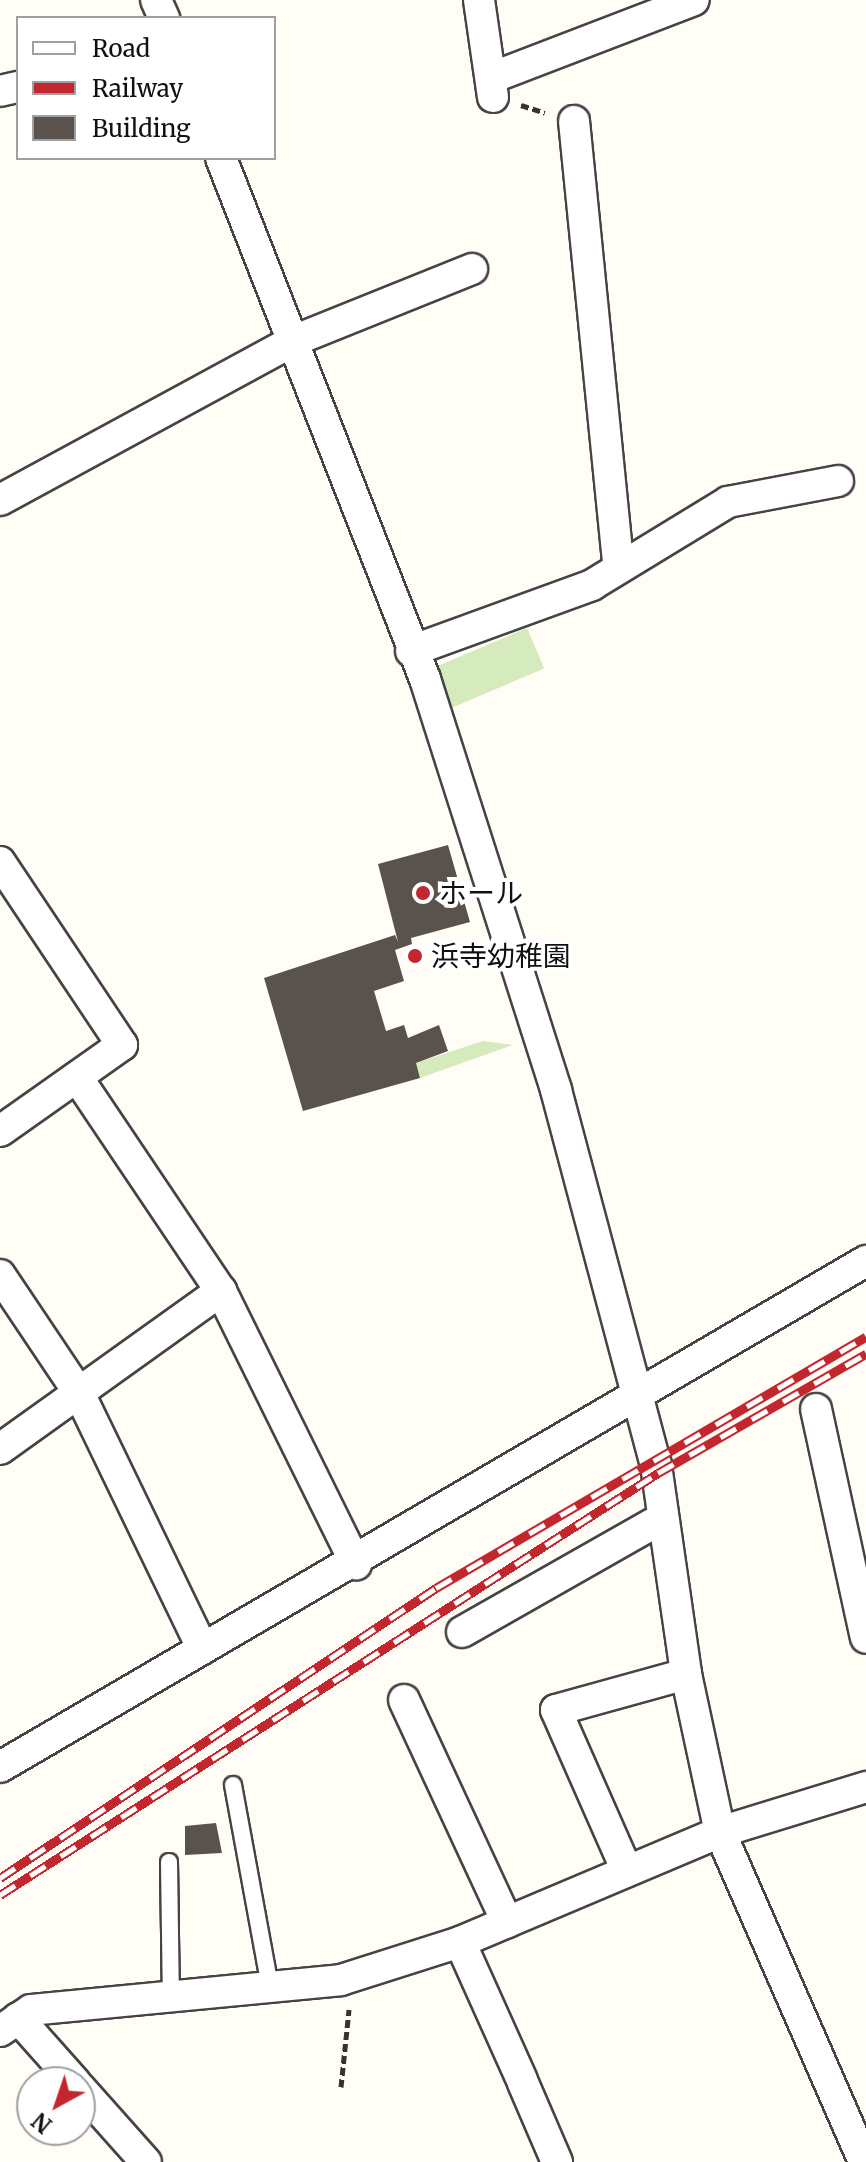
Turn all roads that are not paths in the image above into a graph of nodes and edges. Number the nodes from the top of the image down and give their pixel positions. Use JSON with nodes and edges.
{"nodes":[{"id":1,"x":479,"y":0,"type":"edge"},
{"id":2,"x":694,"y":0,"type":"edge"},
{"id":3,"x":574,"y":121,"type":"road end"},
{"id":4,"x":222,"y":160,"type":"edge"},
{"id":5,"x":472,"y":269,"type":"dead end"},
{"id":6,"x":293,"y":341,"type":"junction"},
{"id":7,"x":838,"y":481,"type":"dead end"},
{"id":8,"x":0,"y":500,"type":"edge"},
{"id":9,"x":619,"y":568,"type":"junction"},
{"id":10,"x":411,"y":651,"type":"junction"},
{"id":11,"x":0,"y":862,"type":"edge"},
{"id":12,"x":77,"y":1077,"type":"junction"},
{"id":13,"x":0,"y":1131,"type":"edge"},
{"id":14,"x":866,"y":1261,"type":"edge"},
{"id":15,"x":0,"y":1275,"type":"edge"},
{"id":16,"x":221,"y":1291,"type":"junction"},
{"id":17,"x":79,"y":1393,"type":"junction"},
{"id":18,"x":639,"y":1394,"type":"junction"},
{"id":19,"x":816,"y":1409,"type":"dead end"},
{"id":20,"x":0,"y":1449,"type":"edge"},
{"id":21,"x":661,"y":1519,"type":"junction"},
{"id":22,"x":356,"y":1564,"type":"junction"},
{"id":23,"x":462,"y":1632,"type":"dead end"},
{"id":24,"x":866,"y":1638,"type":"edge"},
{"id":25,"x":203,"y":1649,"type":"junction"},
{"id":26,"x":686,"y":1674,"type":"junction"},
{"id":27,"x":404,"y":1700,"type":"dead end"},
{"id":28,"x":0,"y":1767,"type":"edge"},
{"id":29,"x":233,"y":1785,"type":"dead end"},
{"id":30,"x":866,"y":1787,"type":"edge"},
{"id":31,"x":720,"y":1832,"type":"junction"},
{"id":32,"x":169,"y":1862,"type":"dead end"},
{"id":33,"x":627,"y":1871,"type":"junction"},
{"id":34,"x":507,"y":1922,"type":"junction"},
{"id":35,"x":460,"y":1942,"type":"junction"},
{"id":36,"x":270,"y":1986,"type":"junction"},
{"id":37,"x":171,"y":1997,"type":"junction"},
{"id":38,"x":9,"y":2024,"type":"edge"},
{"id":39,"x":57,"y":2066,"type":"edge"},
{"id":40,"x":96,"y":2106,"type":"edge"},
{"id":41,"x":146,"y":2162,"type":"edge"},
{"id":42,"x":557,"y":2162,"type":"edge"},
{"id":43,"x":864,"y":2162,"type":"edge"}],
"edges":[{"from":1,"to":2,"type":"street"},
{"from":3,"to":9,"type":"street"},
{"from":4,"to":6,"type":"street"},
{"from":5,"to":6,"type":"street"},
{"from":6,"to":8,"type":"street"},
{"from":6,"to":10,"type":"street"},
{"from":7,"to":9,"type":"street"},
{"from":9,"to":10,"type":"street"},
{"from":10,"to":18,"type":"street"},
{"from":11,"to":12,"type":"street"},
{"from":12,"to":13,"type":"street"},
{"from":12,"to":16,"type":"street"},
{"from":14,"to":18,"type":"street"},
{"from":15,"to":17,"type":"street"},
{"from":16,"to":17,"type":"street"},
{"from":16,"to":22,"type":"street"},
{"from":17,"to":20,"type":"street"},
{"from":17,"to":25,"type":"street"},
{"from":18,"to":21,"type":"street"},
{"from":18,"to":22,"type":"street"},
{"from":19,"to":24,"type":"street"},
{"from":21,"to":23,"type":"street"},
{"from":21,"to":26,"type":"street"},
{"from":22,"to":25,"type":"street"},
{"from":25,"to":28,"type":"street"},
{"from":26,"to":31,"type":"street"},
{"from":26,"to":33,"type":"street"},
{"from":27,"to":34,"type":"street"},
{"from":29,"to":36,"type":"lane"},
{"from":30,"to":31,"type":"street"},
{"from":31,"to":33,"type":"street"},
{"from":31,"to":43,"type":"street"},
{"from":32,"to":37,"type":"lane"},
{"from":33,"to":34,"type":"street"},
{"from":34,"to":35,"type":"street"},
{"from":35,"to":36,"type":"street"},
{"from":35,"to":42,"type":"street"},
{"from":36,"to":37,"type":"street"},
{"from":37,"to":38,"type":"street"},
{"from":38,"to":39,"type":"street"},
{"from":40,"to":41,"type":"street"}]}
